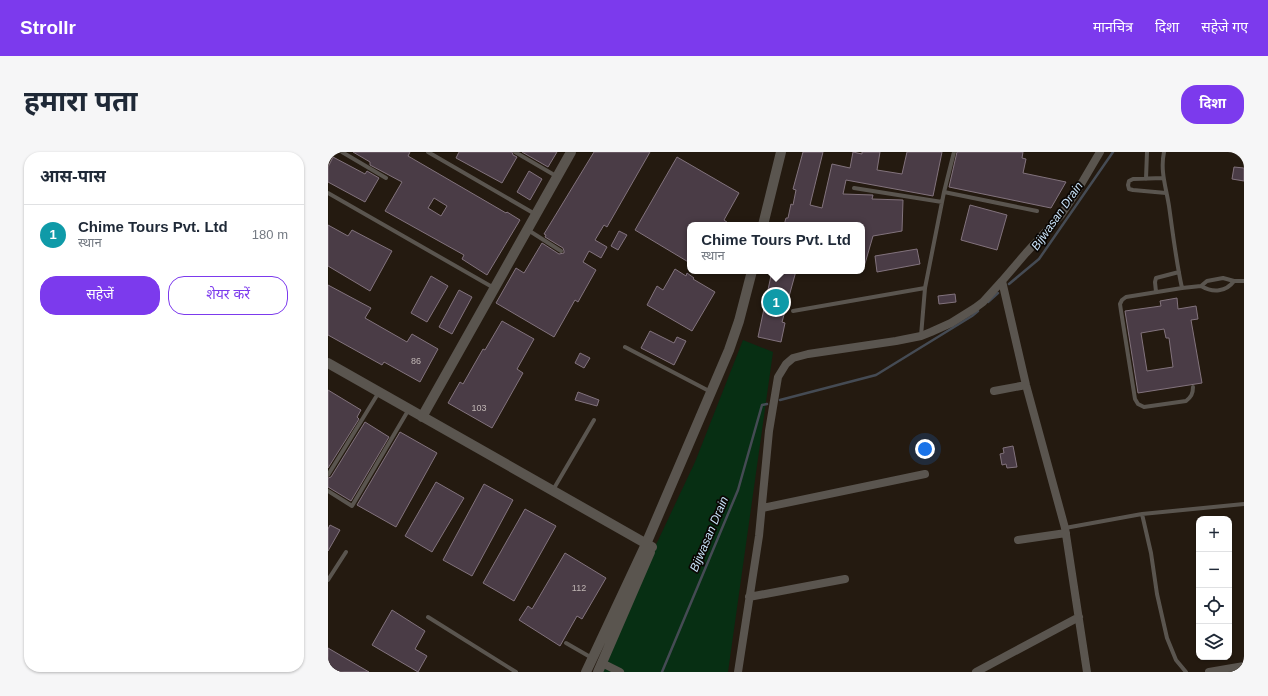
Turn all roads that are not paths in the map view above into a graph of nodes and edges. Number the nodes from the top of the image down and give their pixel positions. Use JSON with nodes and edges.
{"nodes":[{"id":1,"x":342,"y":152,"type":"edge"},
{"id":2,"x":428,"y":152,"type":"edge"},
{"id":3,"x":515,"y":152,"type":"edge"},
{"id":4,"x":571,"y":152,"type":"edge"},
{"id":5,"x":781,"y":152,"type":"edge"},
{"id":6,"x":787,"y":152,"type":"edge"},
{"id":7,"x":954,"y":152,"type":"edge"},
{"id":8,"x":1100,"y":152,"type":"edge"},
{"id":9,"x":1147,"y":152,"type":"edge"},
{"id":10,"x":1164,"y":152,"type":"edge"},
{"id":11,"x":557,"y":177,"type":"junction"},
{"id":12,"x":386,"y":178,"type":"dead end"},
{"id":13,"x":1164,"y":178,"type":"junction"},
{"id":14,"x":1146,"y":179,"type":"junction"},
{"id":15,"x":854,"y":188,"type":"dead end"},
{"id":16,"x":944,"y":192,"type":"junction"},
{"id":17,"x":328,"y":193,"type":"edge"},
{"id":18,"x":1166,"y":193,"type":"junction"},
{"id":19,"x":942,"y":202,"type":"junction"},
{"id":20,"x":1037,"y":211,"type":"dead end"},
{"id":21,"x":536,"y":215,"type":"junction"},
{"id":22,"x":764,"y":222,"type":"edge"},
{"id":23,"x":770,"y":222,"type":"edge"},
{"id":24,"x":527,"y":230,"type":"junction"},
{"id":25,"x":561,"y":251,"type":"dead end"},
{"id":26,"x":1179,"y":272,"type":"junction"},
{"id":27,"x":751,"y":274,"type":"edge"},
{"id":28,"x":757,"y":274,"type":"edge"},
{"id":29,"x":1002,"y":281,"type":"junction"},
{"id":30,"x":1234,"y":281,"type":"junction"},
{"id":31,"x":1244,"y":281,"type":"edge"},
{"id":32,"x":1201,"y":286,"type":"junction"},
{"id":33,"x":494,"y":288,"type":"junction"},
{"id":34,"x":925,"y":288,"type":"junction"},
{"id":35,"x":1182,"y":288,"type":"junction"},
{"id":36,"x":1156,"y":292,"type":"junction"},
{"id":37,"x":793,"y":311,"type":"dead end"},
{"id":38,"x":922,"y":336,"type":"junction"},
{"id":39,"x":625,"y":347,"type":"dead end"},
{"id":40,"x":328,"y":363,"type":"edge"},
{"id":41,"x":1026,"y":385,"type":"junction"},
{"id":42,"x":1193,"y":387,"type":"dead end"},
{"id":43,"x":994,"y":391,"type":"dead end"},
{"id":44,"x":378,"y":392,"type":"junction"},
{"id":45,"x":712,"y":392,"type":"junction"},
{"id":46,"x":409,"y":409,"type":"junction"},
{"id":47,"x":422,"y":416,"type":"junction"},
{"id":48,"x":594,"y":420,"type":"dead end"},
{"id":49,"x":925,"y":474,"type":"dead end"},
{"id":50,"x":328,"y":475,"type":"edge"},
{"id":51,"x":328,"y":491,"type":"edge"},
{"id":52,"x":552,"y":491,"type":"junction"},
{"id":53,"x":1244,"y":504,"type":"edge"},
{"id":54,"x":762,"y":508,"type":"junction"},
{"id":55,"x":1142,"y":514,"type":"junction"},
{"id":56,"x":1066,"y":531,"type":"junction"},
{"id":57,"x":1018,"y":540,"type":"dead end"},
{"id":58,"x":649,"y":546,"type":"junction"},
{"id":59,"x":346,"y":552,"type":"dead end"},
{"id":60,"x":845,"y":578,"type":"dead end"},
{"id":61,"x":328,"y":580,"type":"edge"},
{"id":62,"x":749,"y":597,"type":"junction"},
{"id":63,"x":428,"y":617,"type":"dead end"},
{"id":64,"x":1079,"y":617,"type":"junction"},
{"id":65,"x":566,"y":644,"type":"dead end"},
{"id":66,"x":592,"y":658,"type":"junction"},
{"id":67,"x":1244,"y":666,"type":"edge"},
{"id":68,"x":600,"y":667,"type":"edge"},
{"id":69,"x":516,"y":672,"type":"edge"},
{"id":70,"x":586,"y":672,"type":"edge"},
{"id":71,"x":620,"y":672,"type":"edge"},
{"id":72,"x":738,"y":672,"type":"edge"},
{"id":73,"x":976,"y":672,"type":"edge"},
{"id":74,"x":1087,"y":672,"type":"edge"},
{"id":75,"x":1186,"y":672,"type":"edge"},
{"id":76,"x":1209,"y":672,"type":"edge"}],
"edges":[{"from":1,"to":12,"type":"lane"},
{"from":2,"to":21,"type":"lane"},
{"from":3,"to":11,"type":"lane"},
{"from":4,"to":11,"type":"street"},
{"from":5,"to":22,"type":"street"},
{"from":6,"to":23,"type":"street"},
{"from":7,"to":16,"type":"lane"},
{"from":8,"to":29,"type":"street"},
{"from":9,"to":14,"type":"lane"},
{"from":10,"to":13,"type":"lane"},
{"from":11,"to":21,"type":"street"},
{"from":13,"to":14,"type":"lane"},
{"from":13,"to":18,"type":"lane"},
{"from":14,"to":18,"type":"lane"},
{"from":15,"to":19,"type":"lane"},
{"from":16,"to":19,"type":"lane"},
{"from":16,"to":20,"type":"lane"},
{"from":17,"to":33,"type":"lane"},
{"from":18,"to":26,"type":"lane"},
{"from":19,"to":34,"type":"lane"},
{"from":21,"to":24,"type":"street"},
{"from":24,"to":25,"type":"lane"},
{"from":24,"to":33,"type":"street"},
{"from":26,"to":35,"type":"lane"},
{"from":26,"to":36,"type":"lane"},
{"from":27,"to":45,"type":"street"},
{"from":28,"to":58,"type":"street"},
{"from":29,"to":38,"type":"street"},
{"from":29,"to":41,"type":"street"},
{"from":30,"to":31,"type":"lane"},
{"from":30,"to":32,"type":"lane"},
{"from":30,"to":32,"type":"lane"},
{"from":32,"to":35,"type":"lane"},
{"from":33,"to":47,"type":"street"},
{"from":34,"to":37,"type":"lane"},
{"from":34,"to":38,"type":"lane"},
{"from":35,"to":36,"type":"lane"},
{"from":36,"to":42,"type":"lane"},
{"from":38,"to":54,"type":"street"},
{"from":39,"to":45,"type":"lane"},
{"from":40,"to":44,"type":"street"},
{"from":41,"to":43,"type":"street"},
{"from":41,"to":56,"type":"street"},
{"from":44,"to":46,"type":"street"},
{"from":44,"to":50,"type":"lane"},
{"from":45,"to":58,"type":"street"},
{"from":46,"to":47,"type":"street"},
{"from":46,"to":51,"type":"lane"},
{"from":47,"to":52,"type":"street"},
{"from":48,"to":52,"type":"lane"},
{"from":49,"to":54,"type":"street"},
{"from":52,"to":58,"type":"street"},
{"from":53,"to":55,"type":"lane"},
{"from":54,"to":62,"type":"street"},
{"from":55,"to":56,"type":"lane"},
{"from":55,"to":75,"type":"lane"},
{"from":56,"to":57,"type":"street"},
{"from":56,"to":64,"type":"street"},
{"from":58,"to":66,"type":"street"},
{"from":58,"to":68,"type":"street"},
{"from":59,"to":61,"type":"lane"},
{"from":60,"to":62,"type":"street"},
{"from":62,"to":72,"type":"street"},
{"from":63,"to":69,"type":"lane"},
{"from":64,"to":73,"type":"street"},
{"from":64,"to":74,"type":"street"},
{"from":65,"to":66,"type":"lane"},
{"from":66,"to":70,"type":"street"},
{"from":67,"to":76,"type":"street"},
{"from":68,"to":71,"type":"street"}]}
